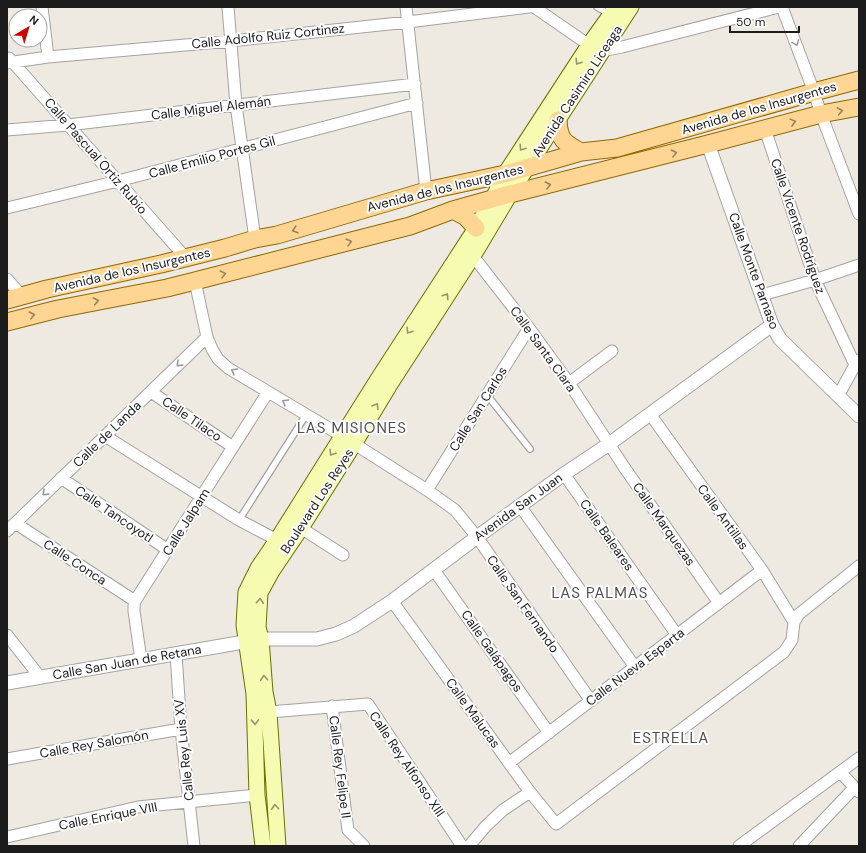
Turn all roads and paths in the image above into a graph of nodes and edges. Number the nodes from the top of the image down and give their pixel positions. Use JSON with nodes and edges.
{"nodes":[{"id":1,"x":42,"y":7,"type":"edge"},
{"id":2,"x":228,"y":7,"type":"edge"},
{"id":3,"x":406,"y":7,"type":"edge"},
{"id":4,"x":529,"y":7,"type":"edge"},
{"id":5,"x":534,"y":7,"type":"edge"},
{"id":6,"x":597,"y":7,"type":"edge"},
{"id":7,"x":631,"y":7,"type":"edge"},
{"id":8,"x":779,"y":7,"type":"edge"},
{"id":9,"x":782,"y":7,"type":"edge"},
{"id":10,"x":613,"y":11,"type":"edge"},
{"id":11,"x":408,"y":22,"type":"junction"},
{"id":12,"x":231,"y":40,"type":"junction"},
{"id":13,"x":596,"y":48,"type":"junction"},
{"id":14,"x":48,"y":57,"type":"junction"},
{"id":15,"x":9,"y":60,"type":"edge"},
{"id":16,"x":859,"y":80,"type":"edge"},
{"id":17,"x":415,"y":84,"type":"junction"},
{"id":18,"x":814,"y":92,"type":"junction"},
{"id":19,"x":417,"y":103,"type":"junction"},
{"id":20,"x":236,"y":104,"type":"junction"},
{"id":21,"x":859,"y":107,"type":"edge"},
{"id":22,"x":821,"y":114,"type":"junction"},
{"id":23,"x":558,"y":120,"type":"junction"},
{"id":24,"x":68,"y":125,"type":"junction"},
{"id":25,"x":765,"y":129,"type":"junction"},
{"id":26,"x":7,"y":130,"type":"edge"},
{"id":27,"x":708,"y":144,"type":"junction"},
{"id":28,"x":242,"y":149,"type":"junction"},
{"id":29,"x":581,"y":152,"type":"junction"},
{"id":30,"x":528,"y":167,"type":"junction"},
{"id":31,"x":504,"y":174,"type":"junction"},
{"id":32,"x":118,"y":181,"type":"junction"},
{"id":33,"x":426,"y":190,"type":"junction"},
{"id":34,"x":510,"y":194,"type":"junction"},
{"id":35,"x":492,"y":200,"type":"junction"},
{"id":36,"x":7,"y":208,"type":"edge"},
{"id":37,"x":453,"y":210,"type":"junction"},
{"id":38,"x":859,"y":214,"type":"edge"},
{"id":39,"x":476,"y":228,"type":"junction"},
{"id":40,"x":255,"y":239,"type":"junction"},
{"id":41,"x":473,"y":256,"type":"junction"},
{"id":42,"x":184,"y":258,"type":"junction"},
{"id":43,"x":161,"y":264,"type":"junction"},
{"id":44,"x":859,"y":265,"type":"edge"},
{"id":45,"x":7,"y":279,"type":"edge"},
{"id":46,"x":815,"y":280,"type":"junction"},
{"id":47,"x":195,"y":281,"type":"junction"},
{"id":48,"x":167,"y":288,"type":"junction"},
{"id":49,"x":47,"y":289,"type":"junction"},
{"id":50,"x":762,"y":295,"type":"junction"},
{"id":51,"x":15,"y":298,"type":"edge"},
{"id":52,"x":58,"y":309,"type":"junction"},
{"id":53,"x":429,"y":311,"type":"junction"},
{"id":54,"x":7,"y":322,"type":"edge"},
{"id":55,"x":772,"y":325,"type":"junction"},
{"id":56,"x":530,"y":328,"type":"junction"},
{"id":57,"x":208,"y":337,"type":"junction"},
{"id":58,"x":612,"y":351,"type":"dead end"},
{"id":59,"x":857,"y":363,"type":"edge"},
{"id":60,"x":569,"y":383,"type":"junction"},
{"id":61,"x":151,"y":392,"type":"junction"},
{"id":62,"x":268,"y":392,"type":"junction"},
{"id":63,"x":487,"y":395,"type":"junction"},
{"id":64,"x":838,"y":396,"type":"junction"},
{"id":65,"x":650,"y":414,"type":"junction"},
{"id":66,"x":306,"y":415,"type":"junction"},
{"id":67,"x":859,"y":416,"type":"edge"},
{"id":68,"x":105,"y":436,"type":"junction"},
{"id":69,"x":348,"y":440,"type":"junction"},
{"id":70,"x":609,"y":444,"type":"junction"},
{"id":71,"x":233,"y":447,"type":"junction"},
{"id":72,"x":530,"y":449,"type":"dead end"},
{"id":73,"x":564,"y":474,"type":"junction"},
{"id":74,"x":61,"y":478,"type":"junction"},
{"id":75,"x":426,"y":490,"type":"junction"},
{"id":76,"x":201,"y":497,"type":"junction"},
{"id":77,"x":520,"y":506,"type":"junction"},
{"id":78,"x":239,"y":520,"type":"junction"},
{"id":79,"x":15,"y":523,"type":"junction"},
{"id":80,"x":301,"y":528,"type":"junction"},
{"id":81,"x":7,"y":531,"type":"edge"},
{"id":82,"x":476,"y":537,"type":"junction"},
{"id":83,"x":277,"y":540,"type":"junction"},
{"id":84,"x":168,"y":550,"type":"junction"},
{"id":85,"x":343,"y":555,"type":"dead end"},
{"id":86,"x":859,"y":566,"type":"edge"},
{"id":87,"x":434,"y":570,"type":"junction"},
{"id":88,"x":762,"y":570,"type":"junction"},
{"id":89,"x":135,"y":601,"type":"junction"},
{"id":90,"x":392,"y":601,"type":"junction"},
{"id":91,"x":719,"y":603,"type":"junction"},
{"id":92,"x":794,"y":622,"type":"junction"},
{"id":93,"x":7,"y":635,"type":"edge"},
{"id":94,"x":677,"y":635,"type":"junction"},
{"id":95,"x":262,"y":639,"type":"junction"},
{"id":96,"x":246,"y":642,"type":"junction"},
{"id":97,"x":176,"y":654,"type":"junction"},
{"id":98,"x":141,"y":660,"type":"junction"},
{"id":99,"x":635,"y":667,"type":"junction"},
{"id":100,"x":40,"y":677,"type":"junction"},
{"id":101,"x":7,"y":683,"type":"edge"},
{"id":102,"x":591,"y":701,"type":"junction"},
{"id":103,"x":332,"y":706,"type":"junction"},
{"id":104,"x":269,"y":712,"type":"junction"},
{"id":105,"x":181,"y":729,"type":"junction"},
{"id":106,"x":549,"y":733,"type":"junction"},
{"id":107,"x":859,"y":758,"type":"edge"},
{"id":108,"x":7,"y":759,"type":"edge"},
{"id":109,"x":509,"y":763,"type":"junction"},
{"id":110,"x":840,"y":772,"type":"junction"},
{"id":111,"x":857,"y":790,"type":"edge"},
{"id":112,"x":530,"y":792,"type":"junction"},
{"id":113,"x":257,"y":795,"type":"junction"},
{"id":114,"x":190,"y":802,"type":"junction"},
{"id":115,"x":7,"y":837,"type":"edge"},
{"id":116,"x":194,"y":846,"type":"edge"},
{"id":117,"x":263,"y":846,"type":"edge"},
{"id":118,"x":278,"y":846,"type":"edge"},
{"id":119,"x":364,"y":846,"type":"edge"},
{"id":120,"x":462,"y":846,"type":"edge"},
{"id":121,"x":469,"y":846,"type":"edge"},
{"id":122,"x":739,"y":846,"type":"edge"},
{"id":123,"x":799,"y":846,"type":"edge"}],
"edges":[{"from":1,"to":14,"type":"street"},
{"from":2,"to":12,"type":"street"},
{"from":3,"to":11,"type":"street"},
{"from":4,"to":11,"type":"street","name":"Calle Adolfo Ruiz Cortinez"},
{"from":5,"to":13,"type":"street"},
{"from":6,"to":10,"type":"lane"},
{"from":7,"to":13,"type":"main road","name":"Avenida Casimiro Liceaga"},
{"from":8,"to":13,"type":"street"},
{"from":9,"to":18,"type":"street","one_way":true},
{"from":10,"to":13,"type":"main road","name":"Avenida Casimiro Liceaga"},
{"from":11,"to":12,"type":"street","name":"Calle Adolfo Ruiz Cortinez"},
{"from":11,"to":17,"type":"street"},
{"from":12,"to":14,"type":"street","name":"Calle Adolfo Ruiz Cortinez"},
{"from":12,"to":20,"type":"street"},
{"from":13,"to":23,"type":"main road","name":"Avenida Casimiro Liceaga"},
{"from":13,"to":31,"type":"main road","name":"Avenida Casimiro Liceaga","one_way":true},
{"from":14,"to":15,"type":"street","name":"Calle Adolfo Ruiz Cortinez"},
{"from":15,"to":24,"type":"street","name":"Calle Pascual Ortiz Rubio"},
{"from":16,"to":18,"type":"main road","name":"Avenida de los Insurgentes"},
{"from":17,"to":19,"type":"street"},
{"from":17,"to":20,"type":"street","name":"Calle Miguel Alemán"},
{"from":18,"to":22,"type":"street"},
{"from":18,"to":29,"type":"main road","name":"Avenida de los Insurgentes"},
{"from":19,"to":28,"type":"street","name":"Calle Emilio Portes Gil"},
{"from":19,"to":33,"type":"street"},
{"from":20,"to":24,"type":"street","name":"Calle Miguel Alemán"},
{"from":20,"to":28,"type":"street"},
{"from":22,"to":21,"type":"main road","name":"Avenida de los Insurgentes","one_way":true},
{"from":25,"to":22,"type":"main road","name":"Avenida de los Insurgentes","one_way":true},
{"from":22,"to":38,"type":"street"},
{"from":23,"to":29,"type":"main road"},
{"from":23,"to":30,"type":"main road","name":"Avenida Casimiro Liceaga"},
{"from":24,"to":26,"type":"street","name":"Calle Miguel Alemán"},
{"from":24,"to":32,"type":"street","name":"Calle Pascual Ortiz Rubio"},
{"from":25,"to":27,"type":"main road","name":"Avenida de los Insurgentes"},
{"from":25,"to":46,"type":"street","name":"Calle Vicente Rodríguez"},
{"from":34,"to":27,"type":"main road","name":"Avenida de los Insurgentes","one_way":true},
{"from":27,"to":50,"type":"street","name":"Calle Monte Parnaso"},
{"from":28,"to":32,"type":"street","name":"Calle Emilio Portes Gil"},
{"from":28,"to":40,"type":"street"},
{"from":29,"to":30,"type":"main road","name":"Avenida de los Insurgentes"},
{"from":30,"to":31,"type":"main road","name":"Avenida de los Insurgentes"},
{"from":30,"to":34,"type":"main road","name":"Avenida Casimiro Liceaga"},
{"from":31,"to":33,"type":"main road","name":"Avenida de los Insurgentes"},
{"from":31,"to":35,"type":"main road","name":"Avenida Casimiro Liceaga"},
{"from":32,"to":36,"type":"street","name":"Calle Emilio Portes Gil"},
{"from":32,"to":42,"type":"street","name":"Calle Pascual Ortiz Rubio"},
{"from":33,"to":40,"type":"main road","name":"Avenida de los Insurgentes","one_way":true},
{"from":34,"to":35,"type":"main road","name":"Avenida de los Insurgentes"},
{"from":34,"to":41,"type":"main road","name":"Boulevard Los Reyes"},
{"from":35,"to":37,"type":"main road","name":"Avenida de los Insurgentes"},
{"from":35,"to":39,"type":"main road","name":"Boulevard Los Reyes"},
{"from":37,"to":39,"type":"main road"},
{"from":47,"to":37,"type":"main road","name":"Avenida de los Insurgentes","one_way":true},
{"from":39,"to":53,"type":"main road","name":"Boulevard Los Reyes"},
{"from":40,"to":42,"type":"main road","name":"Avenida de los Insurgentes"},
{"from":53,"to":41,"type":"main road","name":"Boulevard Los Reyes","one_way":true},
{"from":41,"to":56,"type":"street","name":"Calle Santa Clara"},
{"from":42,"to":43,"type":"main road","name":"Avenida de los Insurgentes"},
{"from":43,"to":48,"type":"main road"},
{"from":43,"to":49,"type":"main road","name":"Avenida de los Insurgentes"},
{"from":44,"to":46,"type":"street"},
{"from":45,"to":51,"type":"street"},
{"from":46,"to":50,"type":"street"},
{"from":46,"to":59,"type":"street","name":"Calle Vicente Rodríguez"},
{"from":47,"to":48,"type":"main road","name":"Avenida de los Insurgentes"},
{"from":47,"to":57,"type":"street","name":"Calle San Fernando"},
{"from":52,"to":48,"type":"main road","name":"Avenida de los Insurgentes","one_way":true},
{"from":49,"to":51,"type":"main road","name":"Avenida de los Insurgentes"},
{"from":49,"to":52,"type":"main road"},
{"from":50,"to":55,"type":"street","name":"Calle Monte Parnaso"},
{"from":54,"to":52,"type":"main road","name":"Avenida de los Insurgentes","one_way":true},
{"from":53,"to":69,"type":"main road","name":"Boulevard Los Reyes"},
{"from":55,"to":64,"type":"street","name":"Calle Monte Parnaso"},
{"from":55,"to":65,"type":"street","name":"Avenida San Juan"},
{"from":56,"to":60,"type":"street","name":"Calle Santa Clara"},
{"from":56,"to":63,"type":"street","name":"Calle San Carlos"},
{"from":57,"to":61,"type":"street","name":"Calle de Landa","one_way":true},
{"from":62,"to":57,"type":"street","name":"Calle San Fernando","one_way":true},
{"from":58,"to":60,"type":"street"},
{"from":59,"to":64,"type":"street"},
{"from":60,"to":70,"type":"street","name":"Calle Santa Clara"},
{"from":61,"to":68,"type":"street","name":"Calle de Landa"},
{"from":61,"to":71,"type":"street","name":"Calle Tilaco"},
{"from":66,"to":62,"type":"street","name":"Calle San Fernando","one_way":true},
{"from":62,"to":71,"type":"street","name":"Calle Jalpam"},
{"from":63,"to":72,"type":"lane"},
{"from":63,"to":75,"type":"street","name":"Calle San Carlos"},
{"from":64,"to":67,"type":"street","name":"Calle Monte Parnaso"},
{"from":65,"to":70,"type":"street","name":"Avenida San Juan"},
{"from":65,"to":88,"type":"street","name":"Calle Antillas"},
{"from":66,"to":69,"type":"street","name":"Calle San Fernando"},
{"from":66,"to":78,"type":"lane"},
{"from":68,"to":74,"type":"street","name":"Calle de Landa"},
{"from":68,"to":76,"type":"street"},
{"from":69,"to":75,"type":"street","name":"Calle San Fernando"},
{"from":69,"to":80,"type":"main road","name":"Boulevard Los Reyes"},
{"from":69,"to":83,"type":"main road","name":"Boulevard Los Reyes","one_way":true},
{"from":70,"to":73,"type":"street","name":"Avenida San Juan"},
{"from":70,"to":91,"type":"street","name":"Calle Marquezas"},
{"from":71,"to":76,"type":"street","name":"Calle Jalpam"},
{"from":73,"to":77,"type":"street","name":"Avenida San Juan"},
{"from":73,"to":94,"type":"street","name":"Calle Baleares"},
{"from":74,"to":79,"type":"street","name":"Calle de Landa","one_way":true},
{"from":74,"to":84,"type":"street","name":"Calle Tancoyotl"},
{"from":75,"to":82,"type":"street","name":"Calle San Fernando"},
{"from":76,"to":78,"type":"street"},
{"from":76,"to":84,"type":"street","name":"Calle Jalpam"},
{"from":77,"to":82,"type":"street","name":"Avenida San Juan"},
{"from":77,"to":99,"type":"street"},
{"from":78,"to":83,"type":"street"},
{"from":79,"to":81,"type":"street","name":"Calle de Landa"},
{"from":79,"to":89,"type":"street","name":"Calle Conca"},
{"from":80,"to":85,"type":"street"},
{"from":95,"to":80,"type":"main road","name":"Boulevard Los Reyes","one_way":true},
{"from":82,"to":87,"type":"street","name":"Avenida San Juan"},
{"from":82,"to":102,"type":"street","name":"Calle San Fernando"},
{"from":83,"to":96,"type":"main road","name":"Boulevard Los Reyes"},
{"from":84,"to":89,"type":"street","name":"Calle Jalpam"},
{"from":86,"to":92,"type":"street"},
{"from":87,"to":90,"type":"street","name":"Avenida San Juan"},
{"from":87,"to":106,"type":"street","name":"Calle Galápagos"},
{"from":88,"to":91,"type":"street","name":"Calle Nueva Esparta"},
{"from":88,"to":92,"type":"street","name":"Calle Antillas"},
{"from":89,"to":98,"type":"street"},
{"from":90,"to":95,"type":"street","name":"Avenida San Juan"},
{"from":90,"to":109,"type":"street","name":"Calle Malucas"},
{"from":91,"to":94,"type":"street","name":"Calle Nueva Esparta"},
{"from":92,"to":112,"type":"street","name":"Calle Malucas"},
{"from":93,"to":100,"type":"street"},
{"from":94,"to":99,"type":"street","name":"Calle Nueva Esparta"},
{"from":95,"to":96,"type":"street","name":"Avenida San Juan"},
{"from":104,"to":95,"type":"main road","name":"Boulevard Los Reyes","one_way":true},
{"from":96,"to":97,"type":"street","name":"Calle San Juan de Retana"},
{"from":96,"to":113,"type":"main road","name":"Boulevard Los Reyes","one_way":true},
{"from":97,"to":98,"type":"street","name":"Calle San Juan de Retana"},
{"from":97,"to":105,"type":"street","name":"Calle Rey Luis XV"},
{"from":98,"to":100,"type":"street","name":"Calle San Juan de Retana"},
{"from":99,"to":102,"type":"street","name":"Calle Nueva Esparta"},
{"from":100,"to":101,"type":"street","name":"Calle San Juan de Retana"},
{"from":102,"to":106,"type":"street","name":"Calle Nueva Esparta"},
{"from":103,"to":104,"type":"street","name":"Calle Rey Alfonso XIII"},
{"from":103,"to":119,"type":"street","name":"Calle Rey Felipe II"},
{"from":103,"to":120,"type":"street","name":"Calle Rey Alfonso XIII"},
{"from":118,"to":104,"type":"main road","name":"Boulevard Los Reyes","one_way":true},
{"from":105,"to":108,"type":"street","name":"Calle Rey Salomón"},
{"from":105,"to":114,"type":"street","name":"Calle Rey Luis XV"},
{"from":106,"to":109,"type":"street","name":"Calle Nueva Esparta"},
{"from":107,"to":110,"type":"street"},
{"from":109,"to":112,"type":"street","name":"Calle Malucas"},
{"from":110,"to":111,"type":"street"},
{"from":110,"to":122,"type":"street"},
{"from":111,"to":123,"type":"street"},
{"from":112,"to":121,"type":"street"},
{"from":113,"to":114,"type":"street","name":"Calle Enrique VIII"},
{"from":113,"to":117,"type":"main road","name":"Boulevard Los Reyes"},
{"from":114,"to":115,"type":"street","name":"Calle Enrique VIII"},
{"from":114,"to":116,"type":"street","name":"Calle Rey Luis XV"}]}
